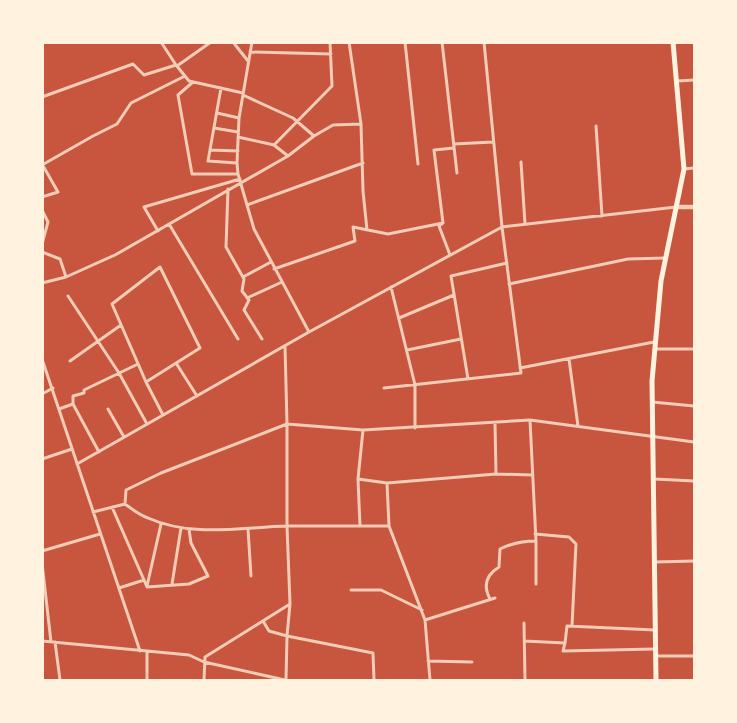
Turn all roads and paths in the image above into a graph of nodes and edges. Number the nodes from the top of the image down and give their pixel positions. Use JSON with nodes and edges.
{"nodes":[{"id":1,"x":161,"y":42,"type":"edge"},
{"id":2,"x":211,"y":42,"type":"edge"},
{"id":3,"x":233,"y":42,"type":"edge"},
{"id":4,"x":252,"y":42,"type":"edge"},
{"id":5,"x":330,"y":42,"type":"edge"},
{"id":6,"x":350,"y":42,"type":"edge"},
{"id":7,"x":405,"y":42,"type":"edge"},
{"id":8,"x":442,"y":42,"type":"edge"},
{"id":9,"x":484,"y":42,"type":"edge"},
{"id":10,"x":673,"y":42,"type":"edge"},
{"id":11,"x":250,"y":52,"type":"junction"},
{"id":12,"x":331,"y":54,"type":"junction"},
{"id":13,"x":248,"y":61,"type":"junction"},
{"id":14,"x":176,"y":66,"type":"junction"},
{"id":15,"x":185,"y":76,"type":"junction"},
{"id":16,"x":694,"y":80,"type":"edge"},
{"id":17,"x":676,"y":81,"type":"junction"},
{"id":18,"x":194,"y":82,"type":"junction"},
{"id":19,"x":221,"y":88,"type":"junction"},
{"id":20,"x":243,"y":94,"type":"junction"},
{"id":21,"x":42,"y":97,"type":"edge"},
{"id":22,"x":217,"y":113,"type":"junction"},
{"id":23,"x":240,"y":118,"type":"junction"},
{"id":24,"x":297,"y":122,"type":"junction"},
{"id":25,"x":360,"y":124,"type":"junction"},
{"id":26,"x":596,"y":126,"type":"dead end"},
{"id":27,"x":214,"y":128,"type":"junction"},
{"id":28,"x":238,"y":132,"type":"junction"},
{"id":29,"x":314,"y":136,"type":"junction"},
{"id":30,"x":238,"y":137,"type":"junction"},
{"id":31,"x":494,"y":142,"type":"junction"},
{"id":32,"x":274,"y":145,"type":"junction"},
{"id":33,"x":454,"y":146,"type":"junction"},
{"id":34,"x":210,"y":150,"type":"junction"},
{"id":35,"x":238,"y":150,"type":"junction"},
{"id":36,"x":288,"y":156,"type":"junction"},
{"id":37,"x":363,"y":162,"type":"junction"},
{"id":38,"x":521,"y":162,"type":"dead end"},
{"id":39,"x":237,"y":163,"type":"junction"},
{"id":40,"x":418,"y":164,"type":"dead end"},
{"id":41,"x":43,"y":165,"type":"edge"},
{"id":42,"x":694,"y":168,"type":"edge"},
{"id":43,"x":684,"y":169,"type":"junction"},
{"id":44,"x":457,"y":173,"type":"dead end"},
{"id":45,"x":238,"y":174,"type":"junction"},
{"id":46,"x":240,"y":180,"type":"junction"},
{"id":47,"x":228,"y":188,"type":"junction"},
{"id":48,"x":42,"y":197,"type":"edge"},
{"id":49,"x":247,"y":205,"type":"junction"},
{"id":50,"x":694,"y":206,"type":"edge"},
{"id":51,"x":677,"y":207,"type":"junction"},
{"id":52,"x":42,"y":210,"type":"edge"},
{"id":53,"x":602,"y":216,"type":"junction"},
{"id":54,"x":443,"y":223,"type":"junction"},
{"id":55,"x":169,"y":224,"type":"junction"},
{"id":56,"x":525,"y":224,"type":"junction"},
{"id":57,"x":502,"y":227,"type":"junction"},
{"id":58,"x":367,"y":230,"type":"junction"},
{"id":59,"x":158,"y":231,"type":"junction"},
{"id":60,"x":42,"y":244,"type":"edge"},
{"id":61,"x":42,"y":252,"type":"edge"},
{"id":62,"x":450,"y":255,"type":"junction"},
{"id":63,"x":665,"y":258,"type":"junction"},
{"id":64,"x":271,"y":262,"type":"junction"},
{"id":65,"x":507,"y":263,"type":"junction"},
{"id":66,"x":274,"y":268,"type":"junction"},
{"id":67,"x":66,"y":277,"type":"junction"},
{"id":68,"x":243,"y":277,"type":"junction"},
{"id":69,"x":282,"y":282,"type":"junction"},
{"id":70,"x":42,"y":283,"type":"edge"},
{"id":71,"x":509,"y":284,"type":"junction"},
{"id":72,"x":391,"y":288,"type":"junction"},
{"id":73,"x":454,"y":295,"type":"junction"},
{"id":74,"x":68,"y":296,"type":"dead end"},
{"id":75,"x":247,"y":298,"type":"junction"},
{"id":76,"x":399,"y":318,"type":"junction"},
{"id":77,"x":121,"y":325,"type":"junction"},
{"id":78,"x":309,"y":332,"type":"junction"},
{"id":79,"x":238,"y":339,"type":"dead end"},
{"id":80,"x":462,"y":339,"type":"junction"},
{"id":81,"x":262,"y":340,"type":"dead end"},
{"id":82,"x":98,"y":341,"type":"junction"},
{"id":83,"x":654,"y":342,"type":"junction"},
{"id":84,"x":285,"y":346,"type":"junction"},
{"id":85,"x":694,"y":348,"type":"edge"},
{"id":86,"x":654,"y":349,"type":"junction"},
{"id":87,"x":407,"y":350,"type":"junction"},
{"id":88,"x":42,"y":359,"type":"edge"},
{"id":89,"x":569,"y":359,"type":"junction"},
{"id":90,"x":70,"y":361,"type":"dead end"},
{"id":91,"x":176,"y":363,"type":"junction"},
{"id":92,"x":138,"y":364,"type":"junction"},
{"id":93,"x":520,"y":368,"type":"junction"},
{"id":94,"x":119,"y":373,"type":"junction"},
{"id":95,"x":468,"y":379,"type":"junction"},
{"id":96,"x":146,"y":382,"type":"junction"},
{"id":97,"x":415,"y":385,"type":"junction"},
{"id":98,"x":53,"y":388,"type":"junction"},
{"id":99,"x":384,"y":388,"type":"dead end"},
{"id":100,"x":42,"y":394,"type":"edge"},
{"id":101,"x":197,"y":396,"type":"junction"},
{"id":102,"x":652,"y":402,"type":"junction"},
{"id":103,"x":74,"y":404,"type":"junction"},
{"id":104,"x":694,"y":406,"type":"edge"},
{"id":105,"x":59,"y":409,"type":"junction"},
{"id":106,"x":108,"y":409,"type":"dead end"},
{"id":107,"x":163,"y":415,"type":"junction"},
{"id":108,"x":530,"y":420,"type":"junction"},
{"id":109,"x":495,"y":423,"type":"junction"},
{"id":110,"x":148,"y":424,"type":"junction"},
{"id":111,"x":287,"y":424,"type":"junction"},
{"id":112,"x":578,"y":426,"type":"junction"},
{"id":113,"x":415,"y":428,"type":"junction"},
{"id":114,"x":363,"y":430,"type":"junction"},
{"id":115,"x":653,"y":436,"type":"junction"},
{"id":116,"x":124,"y":438,"type":"junction"},
{"id":117,"x":694,"y":442,"type":"edge"},
{"id":118,"x":72,"y":449,"type":"junction"},
{"id":119,"x":99,"y":452,"type":"junction"},
{"id":120,"x":42,"y":459,"type":"edge"},
{"id":121,"x":77,"y":464,"type":"junction"},
{"id":122,"x":496,"y":474,"type":"junction"},
{"id":123,"x":533,"y":475,"type":"junction"},
{"id":124,"x":358,"y":479,"type":"junction"},
{"id":125,"x":654,"y":479,"type":"junction"},
{"id":126,"x":694,"y":481,"type":"edge"},
{"id":127,"x":388,"y":483,"type":"junction"},
{"id":128,"x":125,"y":504,"type":"junction"},
{"id":129,"x":112,"y":507,"type":"junction"},
{"id":130,"x":93,"y":512,"type":"junction"},
{"id":131,"x":161,"y":524,"type":"junction"},
{"id":132,"x":287,"y":526,"type":"junction"},
{"id":133,"x":360,"y":526,"type":"junction"},
{"id":134,"x":388,"y":526,"type":"junction"},
{"id":135,"x":180,"y":528,"type":"junction"},
{"id":136,"x":189,"y":528,"type":"junction"},
{"id":137,"x":248,"y":529,"type":"junction"},
{"id":138,"x":100,"y":534,"type":"junction"},
{"id":139,"x":535,"y":534,"type":"junction"},
{"id":140,"x":536,"y":541,"type":"junction"},
{"id":141,"x":42,"y":550,"type":"edge"},
{"id":142,"x":694,"y":561,"type":"edge"},
{"id":143,"x":655,"y":562,"type":"junction"},
{"id":144,"x":42,"y":563,"type":"edge"},
{"id":145,"x":43,"y":575,"type":"edge"},
{"id":146,"x":251,"y":576,"type":"dead end"},
{"id":147,"x":144,"y":580,"type":"junction"},
{"id":148,"x":172,"y":584,"type":"junction"},
{"id":149,"x":536,"y":584,"type":"dead end"},
{"id":150,"x":147,"y":586,"type":"junction"},
{"id":151,"x":119,"y":588,"type":"junction"},
{"id":152,"x":350,"y":590,"type":"dead end"},
{"id":153,"x":290,"y":604,"type":"junction"},
{"id":154,"x":422,"y":610,"type":"junction"},
{"id":155,"x":425,"y":620,"type":"junction"},
{"id":156,"x":262,"y":621,"type":"junction"},
{"id":157,"x":524,"y":622,"type":"dead end"},
{"id":158,"x":572,"y":626,"type":"junction"},
{"id":159,"x":656,"y":630,"type":"junction"},
{"id":160,"x":287,"y":636,"type":"junction"},
{"id":161,"x":42,"y":641,"type":"edge"},
{"id":162,"x":524,"y":641,"type":"junction"},
{"id":163,"x":53,"y":642,"type":"junction"},
{"id":164,"x":565,"y":643,"type":"junction"},
{"id":165,"x":656,"y":649,"type":"junction"},
{"id":166,"x":140,"y":651,"type":"junction"},
{"id":167,"x":146,"y":651,"type":"junction"},
{"id":168,"x":656,"y":656,"type":"junction"},
{"id":169,"x":694,"y":656,"type":"edge"},
{"id":170,"x":428,"y":661,"type":"junction"},
{"id":171,"x":204,"y":662,"type":"junction"},
{"id":172,"x":472,"y":662,"type":"dead end"},
{"id":173,"x":60,"y":680,"type":"edge"},
{"id":174,"x":147,"y":680,"type":"edge"},
{"id":175,"x":204,"y":680,"type":"edge"},
{"id":176,"x":286,"y":680,"type":"edge"},
{"id":177,"x":374,"y":680,"type":"edge"},
{"id":178,"x":430,"y":680,"type":"edge"},
{"id":179,"x":525,"y":680,"type":"edge"},
{"id":180,"x":656,"y":680,"type":"edge"}],
"edges":[{"from":1,"to":14,"type":"street"},
{"from":2,"to":14,"type":"street"},
{"from":3,"to":13,"type":"street"},
{"from":4,"to":11,"type":"street"},
{"from":5,"to":12,"type":"street"},
{"from":6,"to":25,"type":"street"},
{"from":7,"to":40,"type":"street"},
{"from":8,"to":33,"type":"street"},
{"from":9,"to":31,"type":"street"},
{"from":10,"to":17,"type":"main road"},
{"from":11,"to":12,"type":"street"},
{"from":11,"to":13,"type":"street"},
{"from":12,"to":24,"type":"street"},
{"from":13,"to":20,"type":"street"},
{"from":14,"to":15,"type":"street"},
{"from":14,"to":21,"type":"street"},
{"from":15,"to":18,"type":"street"},
{"from":15,"to":41,"type":"street"},
{"from":16,"to":17,"type":"street"},
{"from":17,"to":43,"type":"main road"},
{"from":18,"to":19,"type":"street"},
{"from":18,"to":45,"type":"street"},
{"from":19,"to":20,"type":"street"},
{"from":19,"to":22,"type":"street"},
{"from":20,"to":23,"type":"street"},
{"from":20,"to":24,"type":"street"},
{"from":22,"to":23,"type":"street"},
{"from":22,"to":27,"type":"street"},
{"from":23,"to":28,"type":"street"},
{"from":24,"to":29,"type":"street"},
{"from":24,"to":32,"type":"street"},
{"from":25,"to":29,"type":"street"},
{"from":25,"to":37,"type":"street"},
{"from":26,"to":53,"type":"street"},
{"from":27,"to":28,"type":"street"},
{"from":27,"to":34,"type":"street"},
{"from":28,"to":30,"type":"street"},
{"from":29,"to":36,"type":"street"},
{"from":30,"to":32,"type":"street"},
{"from":30,"to":35,"type":"street"},
{"from":31,"to":33,"type":"street"},
{"from":31,"to":57,"type":"street"},
{"from":32,"to":36,"type":"street"},
{"from":33,"to":44,"type":"street"},
{"from":33,"to":54,"type":"street"},
{"from":34,"to":35,"type":"street"},
{"from":34,"to":39,"type":"street"},
{"from":35,"to":39,"type":"street"},
{"from":36,"to":46,"type":"street"},
{"from":37,"to":49,"type":"street"},
{"from":37,"to":58,"type":"street"},
{"from":38,"to":56,"type":"street"},
{"from":39,"to":45,"type":"street"},
{"from":41,"to":48,"type":"street"},
{"from":42,"to":43,"type":"street"},
{"from":43,"to":51,"type":"main road"},
{"from":45,"to":46,"type":"street"},
{"from":46,"to":47,"type":"street"},
{"from":46,"to":49,"type":"street"},
{"from":46,"to":59,"type":"street"},
{"from":47,"to":55,"type":"street"},
{"from":47,"to":68,"type":"street"},
{"from":49,"to":64,"type":"street"},
{"from":50,"to":51,"type":"street"},
{"from":51,"to":53,"type":"street"},
{"from":51,"to":63,"type":"main road"},
{"from":52,"to":60,"type":"street"},
{"from":53,"to":56,"type":"street"},
{"from":54,"to":58,"type":"street"},
{"from":54,"to":62,"type":"street"},
{"from":55,"to":59,"type":"street"},
{"from":55,"to":79,"type":"street"},
{"from":56,"to":57,"type":"street"},
{"from":57,"to":62,"type":"street"},
{"from":57,"to":65,"type":"street"},
{"from":58,"to":66,"type":"street"},
{"from":59,"to":67,"type":"street"},
{"from":61,"to":67,"type":"street"},
{"from":62,"to":72,"type":"street"},
{"from":63,"to":71,"type":"street"},
{"from":63,"to":83,"type":"main road"},
{"from":64,"to":66,"type":"street"},
{"from":64,"to":68,"type":"street"},
{"from":65,"to":71,"type":"street"},
{"from":65,"to":73,"type":"street"},
{"from":66,"to":69,"type":"street"},
{"from":67,"to":70,"type":"street"},
{"from":68,"to":75,"type":"street"},
{"from":69,"to":75,"type":"street"},
{"from":69,"to":78,"type":"street"},
{"from":71,"to":93,"type":"street"},
{"from":72,"to":76,"type":"street"},
{"from":72,"to":78,"type":"street"},
{"from":73,"to":76,"type":"street"},
{"from":73,"to":80,"type":"street"},
{"from":74,"to":82,"type":"street"},
{"from":75,"to":81,"type":"street"},
{"from":76,"to":87,"type":"street"},
{"from":77,"to":82,"type":"street"},
{"from":77,"to":91,"type":"street"},
{"from":77,"to":92,"type":"street"},
{"from":78,"to":84,"type":"street"},
{"from":80,"to":87,"type":"street"},
{"from":80,"to":95,"type":"street"},
{"from":82,"to":90,"type":"street"},
{"from":82,"to":94,"type":"street"},
{"from":83,"to":86,"type":"main road"},
{"from":83,"to":89,"type":"street"},
{"from":84,"to":101,"type":"street"},
{"from":84,"to":111,"type":"street"},
{"from":85,"to":86,"type":"street"},
{"from":86,"to":102,"type":"main road"},
{"from":87,"to":97,"type":"street"},
{"from":88,"to":98,"type":"street"},
{"from":89,"to":93,"type":"street"},
{"from":89,"to":112,"type":"street"},
{"from":91,"to":96,"type":"street"},
{"from":91,"to":101,"type":"street"},
{"from":92,"to":94,"type":"street"},
{"from":92,"to":96,"type":"street"},
{"from":93,"to":95,"type":"street"},
{"from":94,"to":103,"type":"street"},
{"from":94,"to":110,"type":"street"},
{"from":95,"to":97,"type":"street"},
{"from":96,"to":107,"type":"street"},
{"from":97,"to":99,"type":"street"},
{"from":97,"to":113,"type":"street"},
{"from":98,"to":100,"type":"street"},
{"from":98,"to":105,"type":"street"},
{"from":101,"to":107,"type":"street"},
{"from":102,"to":104,"type":"street"},
{"from":102,"to":115,"type":"main road"},
{"from":103,"to":105,"type":"street"},
{"from":103,"to":119,"type":"street"},
{"from":105,"to":118,"type":"street"},
{"from":106,"to":116,"type":"street"},
{"from":107,"to":110,"type":"street"},
{"from":108,"to":109,"type":"street"},
{"from":108,"to":112,"type":"street"},
{"from":108,"to":123,"type":"street"},
{"from":109,"to":113,"type":"street"},
{"from":109,"to":122,"type":"street"},
{"from":110,"to":116,"type":"street"},
{"from":111,"to":114,"type":"street"},
{"from":111,"to":128,"type":"street"},
{"from":111,"to":132,"type":"street"},
{"from":112,"to":115,"type":"street"},
{"from":113,"to":114,"type":"street"},
{"from":114,"to":124,"type":"street"},
{"from":115,"to":117,"type":"street"},
{"from":115,"to":125,"type":"main road"},
{"from":116,"to":119,"type":"street"},
{"from":118,"to":120,"type":"street"},
{"from":118,"to":121,"type":"street"},
{"from":119,"to":121,"type":"street"},
{"from":121,"to":130,"type":"street"},
{"from":122,"to":123,"type":"street"},
{"from":122,"to":127,"type":"street"},
{"from":123,"to":139,"type":"street"},
{"from":124,"to":127,"type":"street"},
{"from":124,"to":133,"type":"street"},
{"from":125,"to":126,"type":"street"},
{"from":125,"to":143,"type":"main road"},
{"from":127,"to":134,"type":"street"},
{"from":128,"to":129,"type":"street"},
{"from":128,"to":131,"type":"street"},
{"from":129,"to":130,"type":"street"},
{"from":129,"to":147,"type":"street"},
{"from":130,"to":138,"type":"street"},
{"from":131,"to":135,"type":"street"},
{"from":131,"to":150,"type":"street"},
{"from":132,"to":133,"type":"street"},
{"from":132,"to":137,"type":"street"},
{"from":132,"to":153,"type":"street"},
{"from":133,"to":134,"type":"street"},
{"from":134,"to":154,"type":"street"},
{"from":135,"to":136,"type":"street"},
{"from":135,"to":148,"type":"street"},
{"from":136,"to":137,"type":"street"},
{"from":136,"to":148,"type":"street"},
{"from":137,"to":146,"type":"street"},
{"from":138,"to":141,"type":"street"},
{"from":138,"to":151,"type":"street"},
{"from":139,"to":140,"type":"street"},
{"from":139,"to":158,"type":"street"},
{"from":140,"to":149,"type":"street"},
{"from":140,"to":155,"type":"street"},
{"from":142,"to":143,"type":"street"},
{"from":143,"to":159,"type":"main road"},
{"from":144,"to":145,"type":"street"},
{"from":145,"to":163,"type":"street"},
{"from":147,"to":150,"type":"street"},
{"from":147,"to":151,"type":"street"},
{"from":148,"to":150,"type":"street"},
{"from":151,"to":166,"type":"street"},
{"from":152,"to":154,"type":"street"},
{"from":153,"to":156,"type":"street"},
{"from":153,"to":160,"type":"street"},
{"from":154,"to":155,"type":"street"},
{"from":155,"to":170,"type":"street"},
{"from":156,"to":160,"type":"street"},
{"from":156,"to":171,"type":"street"},
{"from":157,"to":162,"type":"street"},
{"from":158,"to":159,"type":"street"},
{"from":158,"to":164,"type":"street"},
{"from":159,"to":165,"type":"main road"},
{"from":160,"to":176,"type":"street"},
{"from":160,"to":177,"type":"street"},
{"from":161,"to":163,"type":"street"},
{"from":162,"to":164,"type":"street"},
{"from":162,"to":179,"type":"street"},
{"from":163,"to":166,"type":"street"},
{"from":163,"to":173,"type":"street"},
{"from":164,"to":165,"type":"street"},
{"from":165,"to":168,"type":"main road"},
{"from":166,"to":167,"type":"street"},
{"from":167,"to":171,"type":"street"},
{"from":167,"to":174,"type":"street"},
{"from":168,"to":169,"type":"street"},
{"from":168,"to":180,"type":"main road"},
{"from":170,"to":172,"type":"street"},
{"from":170,"to":178,"type":"street"},
{"from":171,"to":175,"type":"street"},
{"from":171,"to":176,"type":"street"}]}
